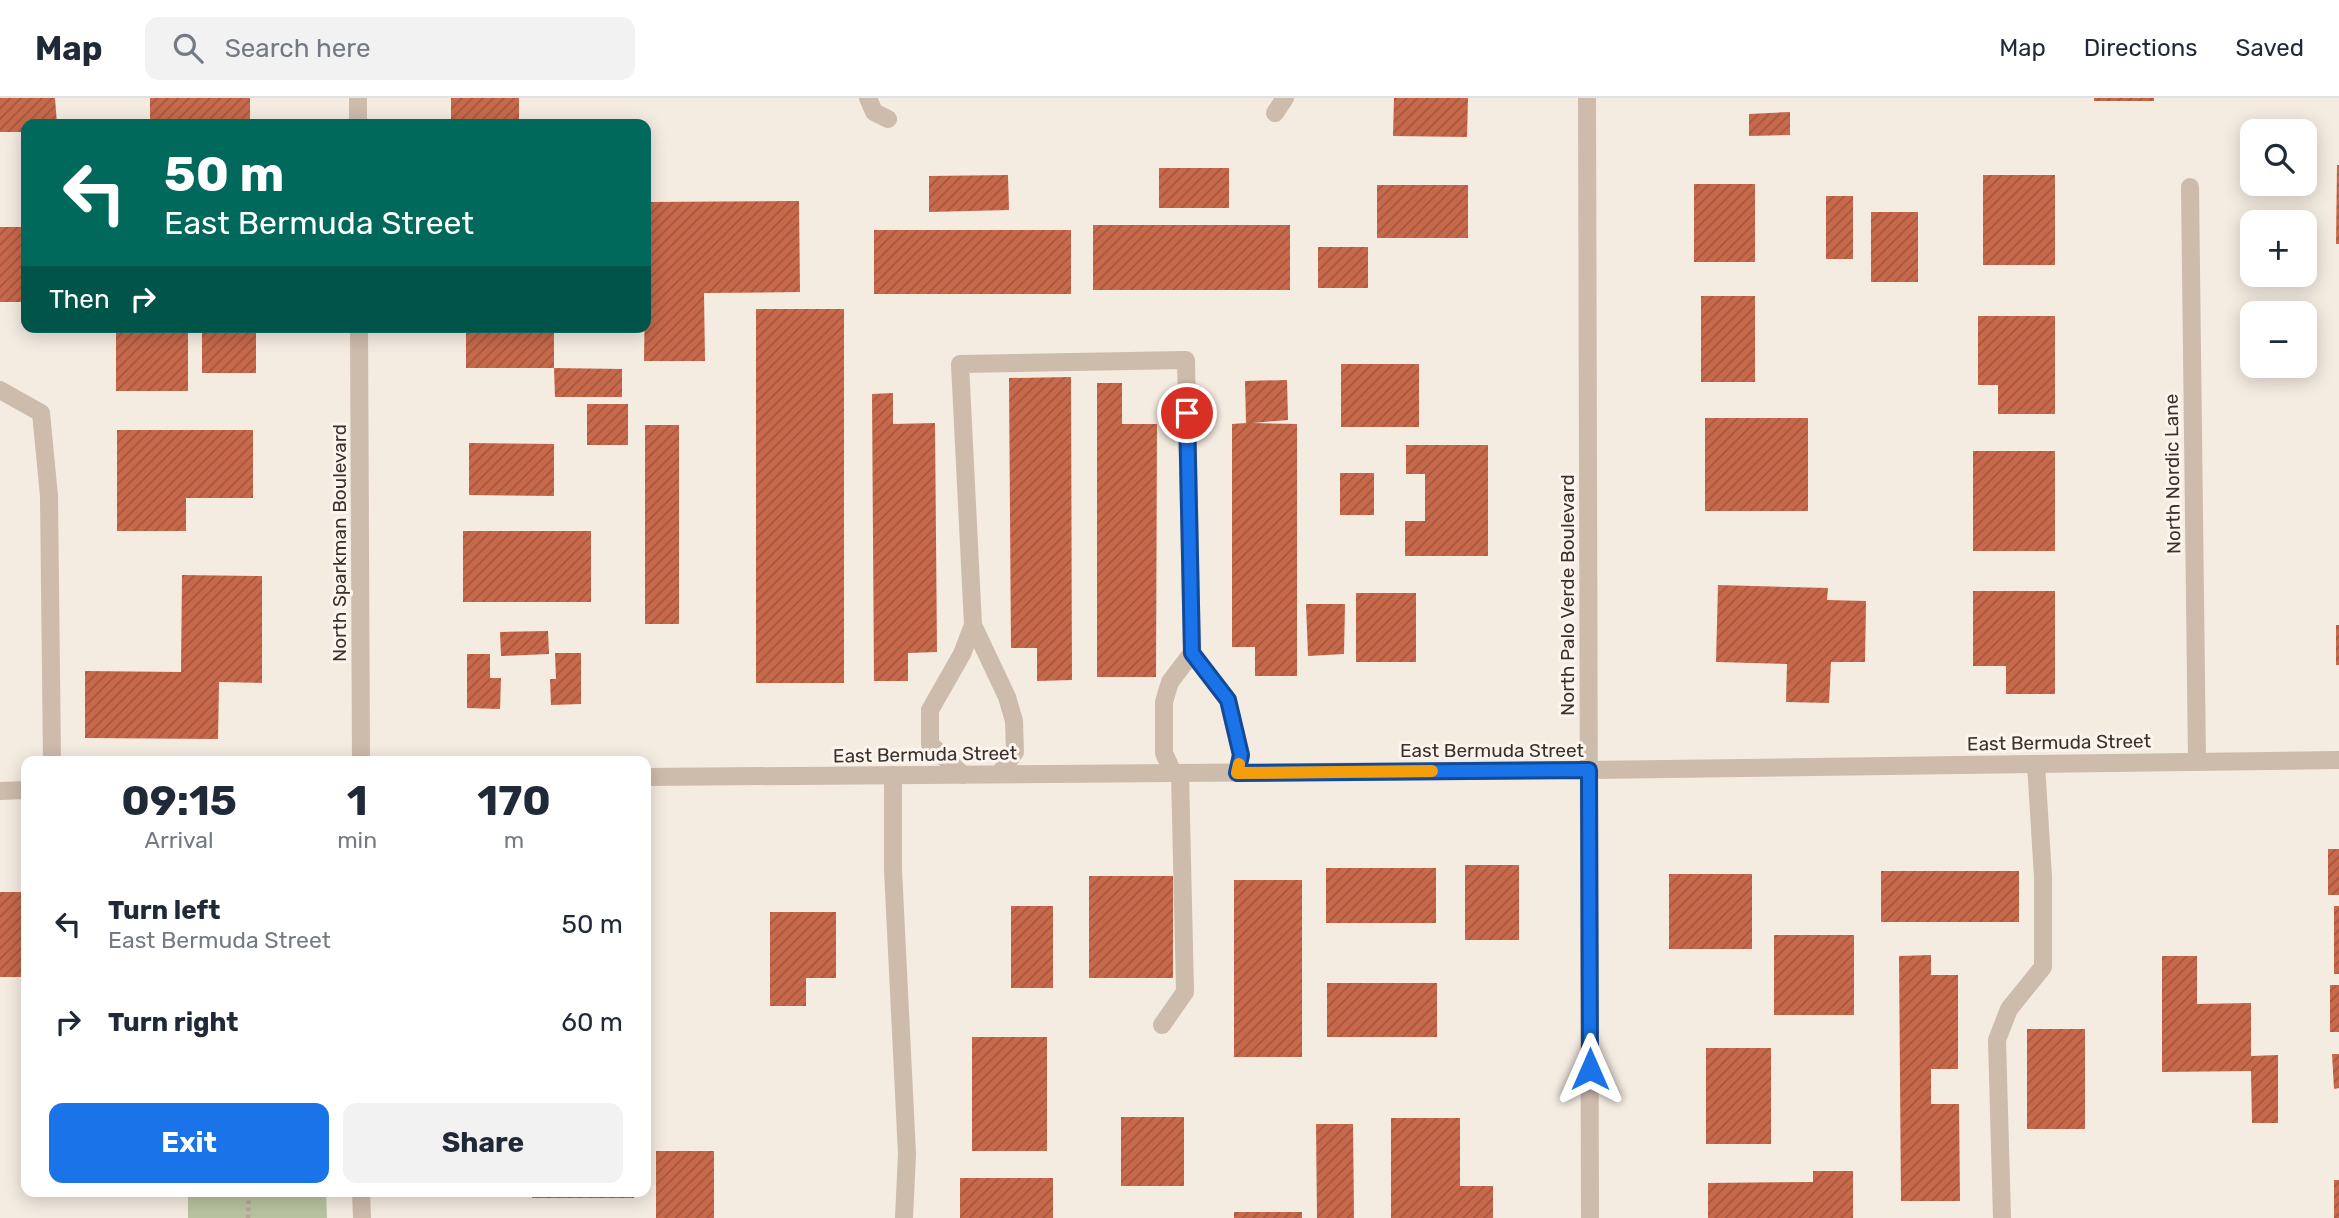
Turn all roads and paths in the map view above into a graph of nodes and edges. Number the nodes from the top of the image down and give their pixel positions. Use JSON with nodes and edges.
{"nodes":[{"id":1,"x":358,"y":98,"type":"edge"},
{"id":2,"x":868,"y":98,"type":"edge"},
{"id":3,"x":1587,"y":98,"type":"edge"},
{"id":4,"x":358,"y":119,"type":"edge"},
{"id":5,"x":888,"y":119,"type":"dead end"},
{"id":6,"x":2190,"y":187,"type":"dead end"},
{"id":7,"x":359,"y":333,"type":"edge"},
{"id":8,"x":0,"y":390,"type":"edge"},
{"id":9,"x":973,"y":625,"type":"junction"},
{"id":10,"x":1192,"y":653,"type":"junction"},
{"id":11,"x":52,"y":756,"type":"edge"},
{"id":12,"x":359,"y":756,"type":"edge"},
{"id":13,"x":2339,"y":760,"type":"edge"},
{"id":14,"x":2197,"y":761,"type":"junction"},
{"id":15,"x":2036,"y":764,"type":"junction"},
{"id":16,"x":1589,"y":770,"type":"junction"},
{"id":17,"x":1177,"y":773,"type":"junction"},
{"id":18,"x":1237,"y":773,"type":"junction"},
{"id":19,"x":999,"y":774,"type":"junction"},
{"id":20,"x":893,"y":775,"type":"junction"},
{"id":21,"x":963,"y":775,"type":"junction"},
{"id":22,"x":651,"y":777,"type":"edge"},
{"id":23,"x":21,"y":790,"type":"edge"},
{"id":24,"x":0,"y":791,"type":"edge"},
{"id":25,"x":1162,"y":1025,"type":"dead end"},
{"id":26,"x":249,"y":1197,"type":"edge"},
{"id":27,"x":361,"y":1197,"type":"edge"},
{"id":28,"x":248,"y":1218,"type":"edge"},
{"id":29,"x":362,"y":1218,"type":"edge"},
{"id":30,"x":904,"y":1218,"type":"edge"},
{"id":31,"x":1590,"y":1218,"type":"edge"},
{"id":32,"x":2002,"y":1218,"type":"edge"}],
"edges":[{"from":1,"to":4,"type":"street"},
{"from":2,"to":5,"type":"street"},
{"from":3,"to":16,"type":"street","name":"North Palo Verde Boulevard"},
{"from":6,"to":14,"type":"street","name":"North Nordic Lane"},
{"from":7,"to":12,"type":"street","name":"North Sparkman Boulevard"},
{"from":8,"to":11,"type":"street"},
{"from":9,"to":10,"type":"street"},
{"from":9,"to":19,"type":"street"},
{"from":9,"to":21,"type":"street"},
{"from":10,"to":17,"type":"street"},
{"from":10,"to":18,"type":"street"},
{"from":13,"to":14,"type":"street","name":"East Bermuda Street"},
{"from":14,"to":15,"type":"street","name":"East Bermuda Street"},
{"from":15,"to":16,"type":"street","name":"East Bermuda Street"},
{"from":15,"to":32,"type":"street"},
{"from":16,"to":18,"type":"street","name":"East Bermuda Street"},
{"from":16,"to":31,"type":"street","name":"North Palo Verde Boulevard"},
{"from":17,"to":18,"type":"street","name":"East Bermuda Street"},
{"from":17,"to":19,"type":"street","name":"East Bermuda Street"},
{"from":17,"to":25,"type":"street"},
{"from":19,"to":21,"type":"street","name":"East Bermuda Street"},
{"from":20,"to":21,"type":"street","name":"East Bermuda Street"},
{"from":20,"to":22,"type":"street","name":"East Bermuda Street"},
{"from":20,"to":30,"type":"street"},
{"from":23,"to":24,"type":"street"},
{"from":26,"to":28,"type":"path"},
{"from":27,"to":29,"type":"street"}]}
